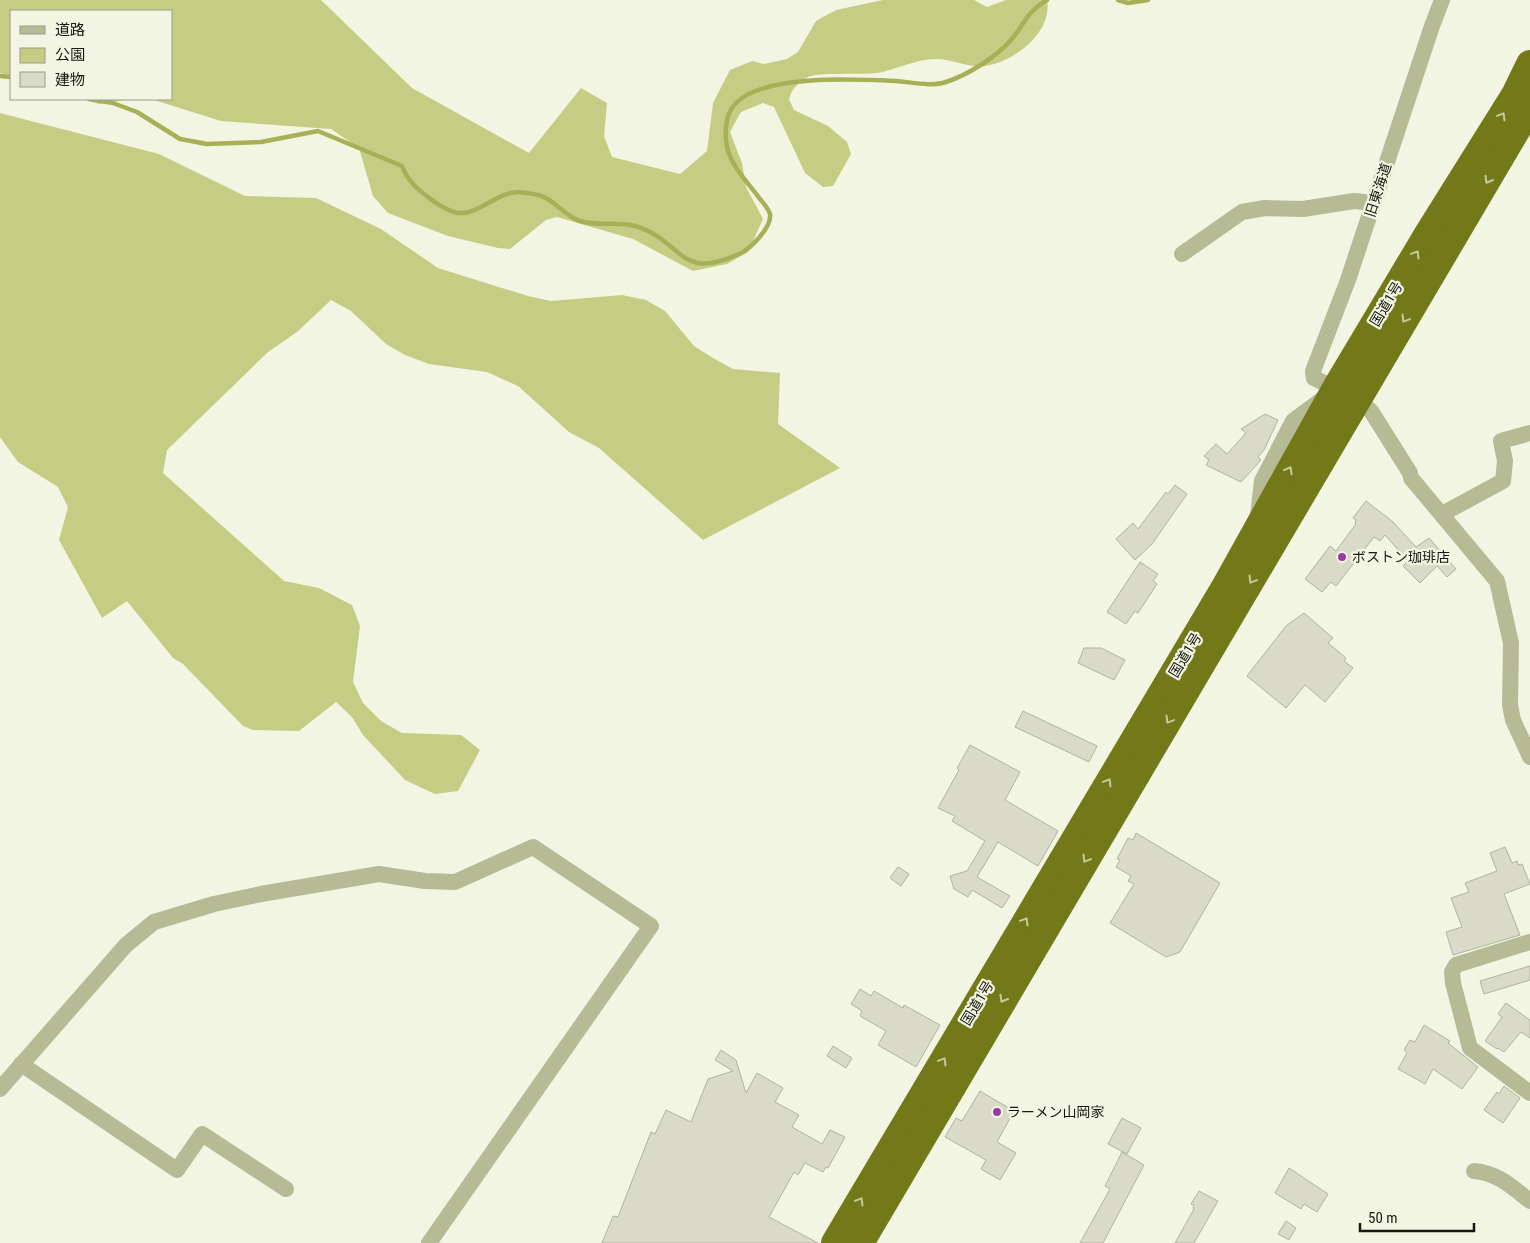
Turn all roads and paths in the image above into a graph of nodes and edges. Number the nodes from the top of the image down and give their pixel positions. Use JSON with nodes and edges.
{"nodes":[{"id":1,"x":1442,"y":0,"type":"edge"},
{"id":2,"x":1530,"y":64,"type":"edge"},
{"id":3,"x":1530,"y":108,"type":"edge"},
{"id":4,"x":1374,"y":202,"type":"junction"},
{"id":5,"x":1182,"y":254,"type":"dead end"},
{"id":6,"x":1335,"y":388,"type":"junction"},
{"id":7,"x":1530,"y":433,"type":"edge"},
{"id":8,"x":1442,"y":514,"type":"junction"},
{"id":9,"x":1257,"y":528,"type":"junction"},
{"id":10,"x":1530,"y":757,"type":"edge"},
{"id":11,"x":1090,"y":831,"type":"junction"},
{"id":12,"x":1530,"y":942,"type":"edge"},
{"id":13,"x":21,"y":1064,"type":"junction"},
{"id":14,"x":0,"y":1089,"type":"edge"},
{"id":15,"x":1530,"y":1093,"type":"edge"},
{"id":16,"x":906,"y":1144,"type":"junction"},
{"id":17,"x":1474,"y":1171,"type":"dead end"},
{"id":18,"x":286,"y":1189,"type":"dead end"},
{"id":19,"x":1530,"y":1201,"type":"edge"},
{"id":20,"x":430,"y":1243,"type":"edge"},
{"id":21,"x":835,"y":1243,"type":"edge"},
{"id":22,"x":860,"y":1243,"type":"edge"}],
"edges":[{"from":1,"to":4,"type":"street","name":"旧東海道"},
{"from":6,"to":2,"type":"highway","name":"国道1号","one_way":true},
{"from":3,"to":6,"type":"highway","name":"国道1号","one_way":true},
{"from":4,"to":5,"type":"street"},
{"from":4,"to":6,"type":"street","name":"旧東海道"},
{"from":6,"to":8,"type":"street"},
{"from":9,"to":6,"type":"highway","name":"国道1号","one_way":true},
{"from":6,"to":9,"type":"street"},
{"from":6,"to":11,"type":"highway","name":"国道1号","one_way":true},
{"from":7,"to":8,"type":"street"},
{"from":8,"to":10,"type":"street"},
{"from":11,"to":9,"type":"highway","name":"国道1号","one_way":true},
{"from":11,"to":16,"type":"highway","name":"国道1号"},
{"from":12,"to":15,"type":"street"},
{"from":13,"to":14,"type":"street"},
{"from":13,"to":18,"type":"street"},
{"from":13,"to":20,"type":"street"},
{"from":21,"to":16,"type":"highway","name":"国道1号","one_way":true},
{"from":16,"to":22,"type":"highway","name":"国道1号"},
{"from":17,"to":19,"type":"street"}]}
